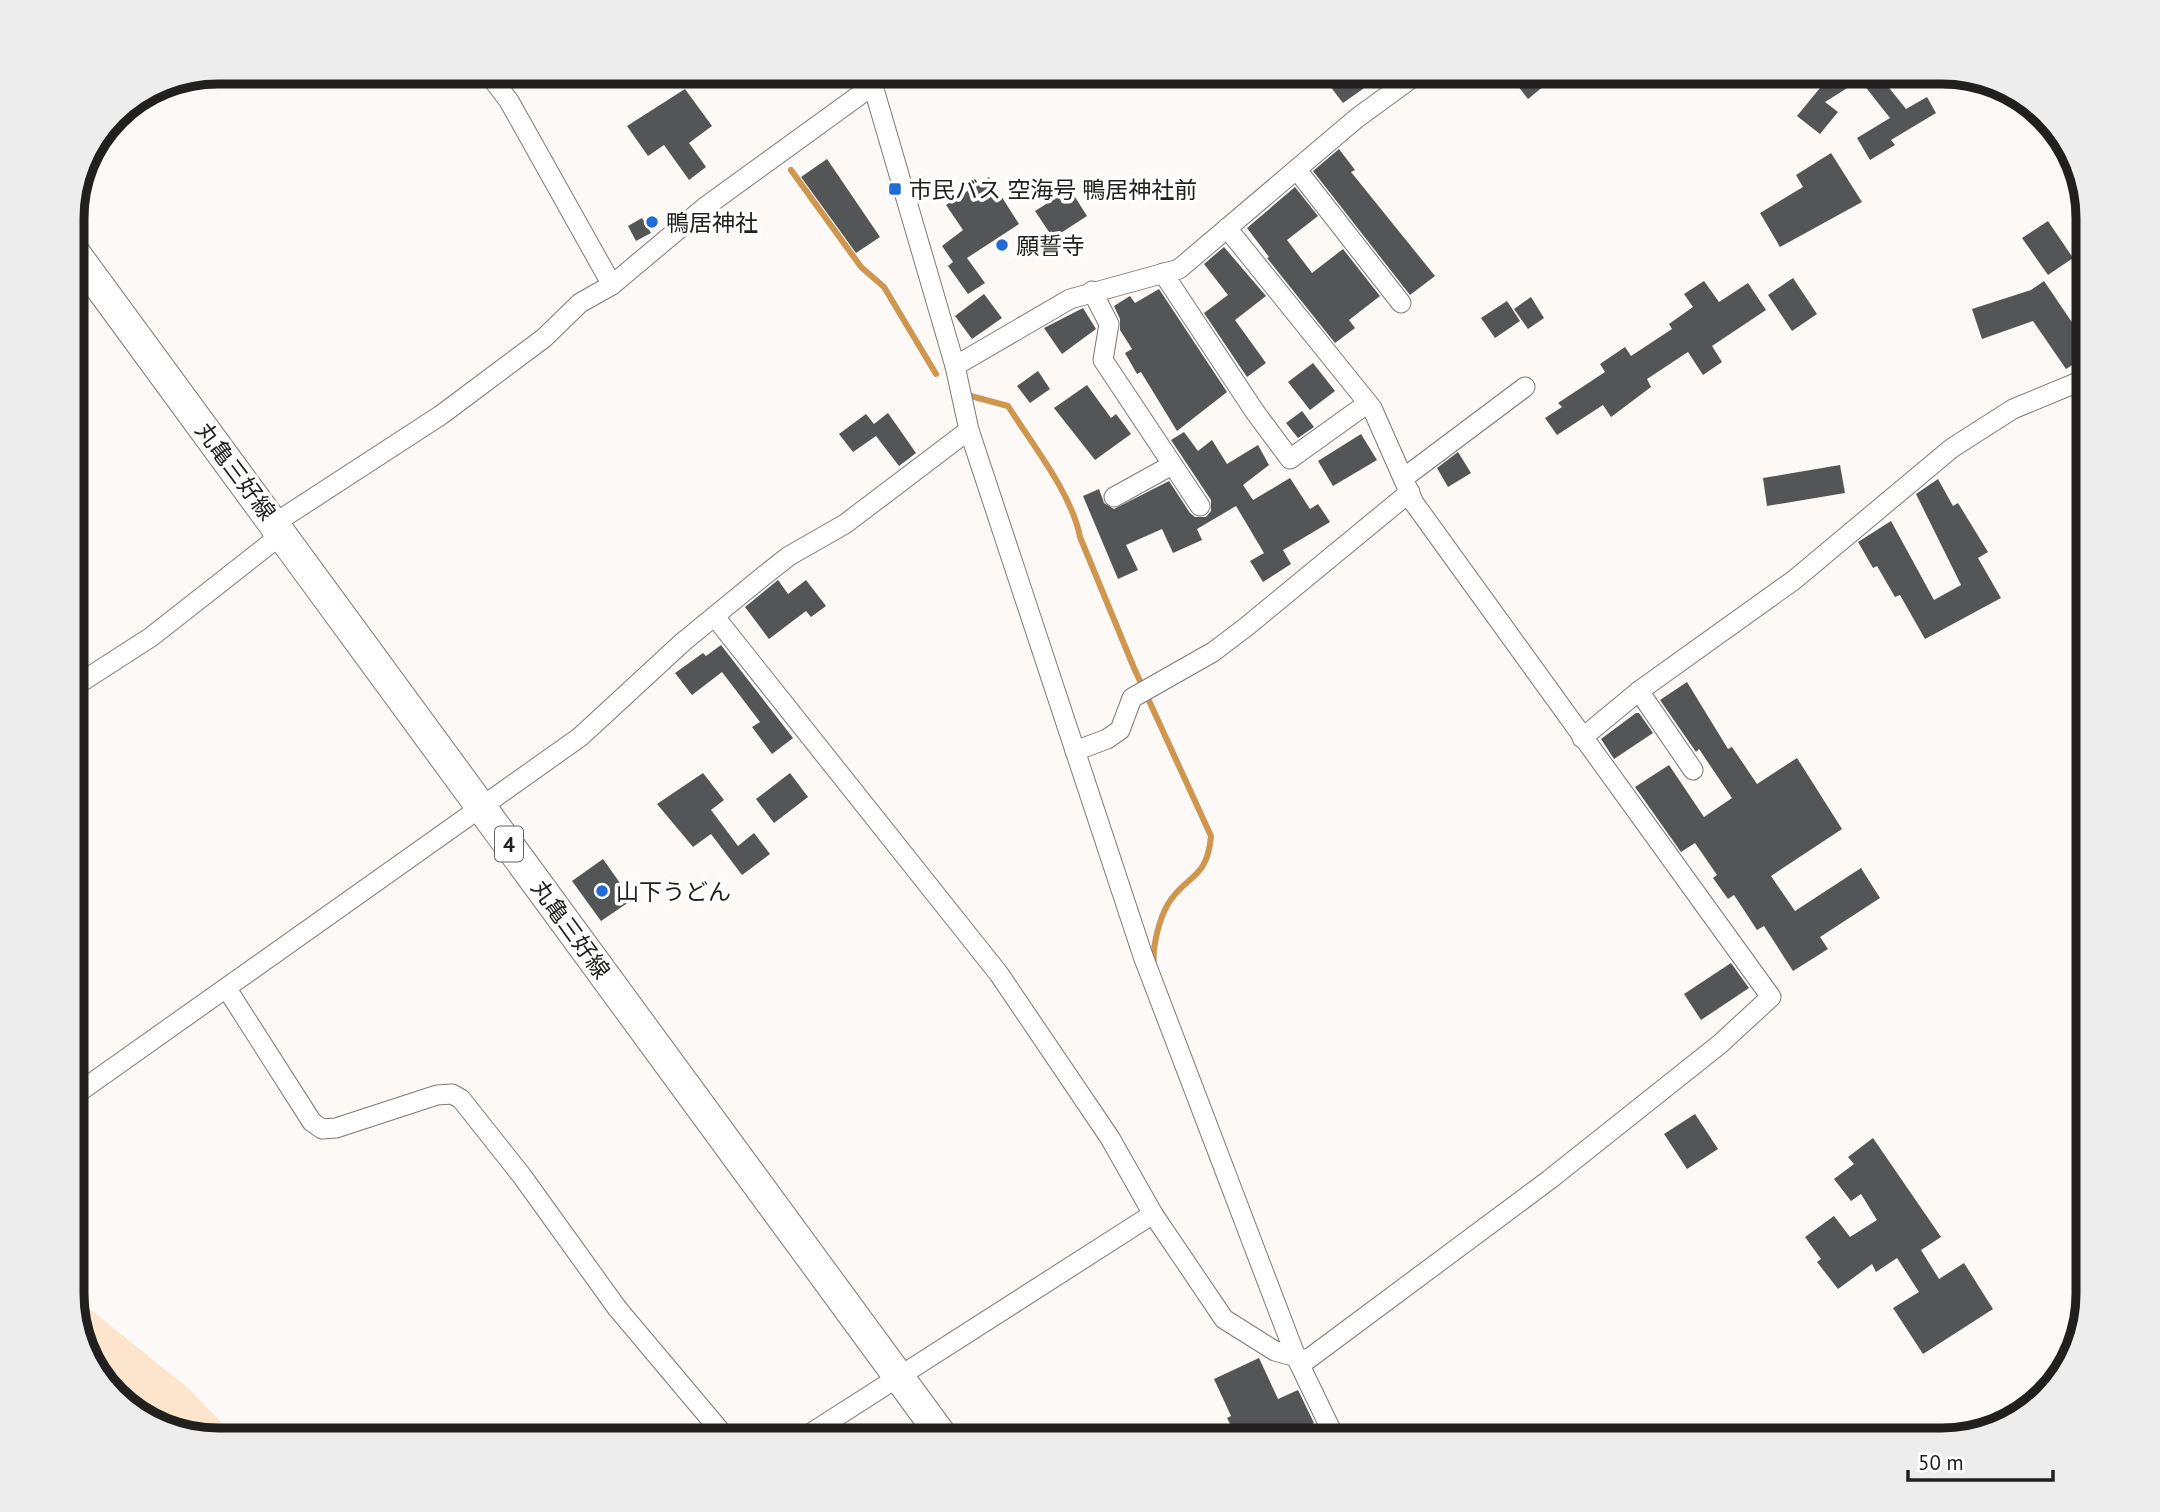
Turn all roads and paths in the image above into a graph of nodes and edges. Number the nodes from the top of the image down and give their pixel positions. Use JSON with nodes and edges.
{"nodes":[{"id":1,"x":496,"y":84,"type":"edge"},
{"id":2,"x":865,"y":84,"type":"edge"},
{"id":3,"x":872,"y":84,"type":"edge"},
{"id":4,"x":1404,"y":84,"type":"edge"},
{"id":5,"x":1297,"y":170,"type":"junction"},
{"id":6,"x":1227,"y":228,"type":"junction"},
{"id":7,"x":84,"y":265,"type":"edge"},
{"id":8,"x":1163,"y":273,"type":"junction"},
{"id":9,"x":612,"y":285,"type":"junction"},
{"id":10,"x":1092,"y":291,"type":"junction"},
{"id":11,"x":1401,"y":303,"type":"dead end"},
{"id":12,"x":955,"y":366,"type":"junction"},
{"id":13,"x":2076,"y":383,"type":"edge"},
{"id":14,"x":1525,"y":387,"type":"dead end"},
{"id":15,"x":1368,"y":403,"type":"junction"},
{"id":16,"x":969,"y":430,"type":"junction"},
{"id":17,"x":1172,"y":465,"type":"junction"},
{"id":18,"x":1407,"y":485,"type":"junction"},
{"id":19,"x":1114,"y":497,"type":"dead end"},
{"id":20,"x":1200,"y":506,"type":"dead end"},
{"id":21,"x":275,"y":523,"type":"junction"},
{"id":22,"x":715,"y":617,"type":"junction"},
{"id":23,"x":84,"y":680,"type":"edge"},
{"id":24,"x":1639,"y":691,"type":"junction"},
{"id":25,"x":1582,"y":738,"type":"junction"},
{"id":26,"x":1075,"y":751,"type":"junction"},
{"id":27,"x":1693,"y":771,"type":"dead end"},
{"id":28,"x":482,"y":808,"type":"junction"},
{"id":29,"x":227,"y":989,"type":"junction"},
{"id":30,"x":84,"y":1089,"type":"edge"},
{"id":31,"x":1153,"y":1214,"type":"junction"},
{"id":32,"x":1301,"y":1358,"type":"junction"},
{"id":33,"x":897,"y":1377,"type":"junction"},
{"id":34,"x":718,"y":1428,"type":"edge"},
{"id":35,"x":818,"y":1428,"type":"edge"},
{"id":36,"x":936,"y":1428,"type":"edge"},
{"id":37,"x":1331,"y":1428,"type":"edge"}],
"edges":[{"from":1,"to":9,"type":"street"},
{"from":2,"to":9,"type":"street"},
{"from":3,"to":12,"type":"street"},
{"from":4,"to":5,"type":"street"},
{"from":5,"to":6,"type":"street"},
{"from":5,"to":11,"type":"street"},
{"from":6,"to":8,"type":"street"},
{"from":6,"to":15,"type":"street"},
{"from":7,"to":21,"type":"main road","name":"丸亀三好線","number":"4"},
{"from":8,"to":10,"type":"street"},
{"from":8,"to":15,"type":"street"},
{"from":9,"to":21,"type":"street"},
{"from":10,"to":12,"type":"street"},
{"from":10,"to":17,"type":"street"},
{"from":12,"to":16,"type":"street"},
{"from":13,"to":24,"type":"street"},
{"from":14,"to":18,"type":"street"},
{"from":15,"to":18,"type":"street"},
{"from":16,"to":22,"type":"street"},
{"from":16,"to":26,"type":"street"},
{"from":17,"to":19,"type":"street"},
{"from":17,"to":20,"type":"street"},
{"from":18,"to":25,"type":"street"},
{"from":18,"to":26,"type":"street"},
{"from":21,"to":23,"type":"street"},
{"from":21,"to":28,"type":"main road","name":"丸亀三好線","number":"4"},
{"from":22,"to":28,"type":"street"},
{"from":22,"to":31,"type":"street"},
{"from":24,"to":25,"type":"street"},
{"from":24,"to":27,"type":"street"},
{"from":25,"to":32,"type":"street"},
{"from":26,"to":32,"type":"street"},
{"from":28,"to":29,"type":"street"},
{"from":28,"to":33,"type":"main road","name":"丸亀三好線","number":"4"},
{"from":29,"to":30,"type":"street"},
{"from":29,"to":34,"type":"street"},
{"from":31,"to":32,"type":"street"},
{"from":31,"to":33,"type":"street"},
{"from":32,"to":37,"type":"street"},
{"from":33,"to":35,"type":"street"},
{"from":33,"to":36,"type":"main road","name":"丸亀三好線","number":"4"}]}
